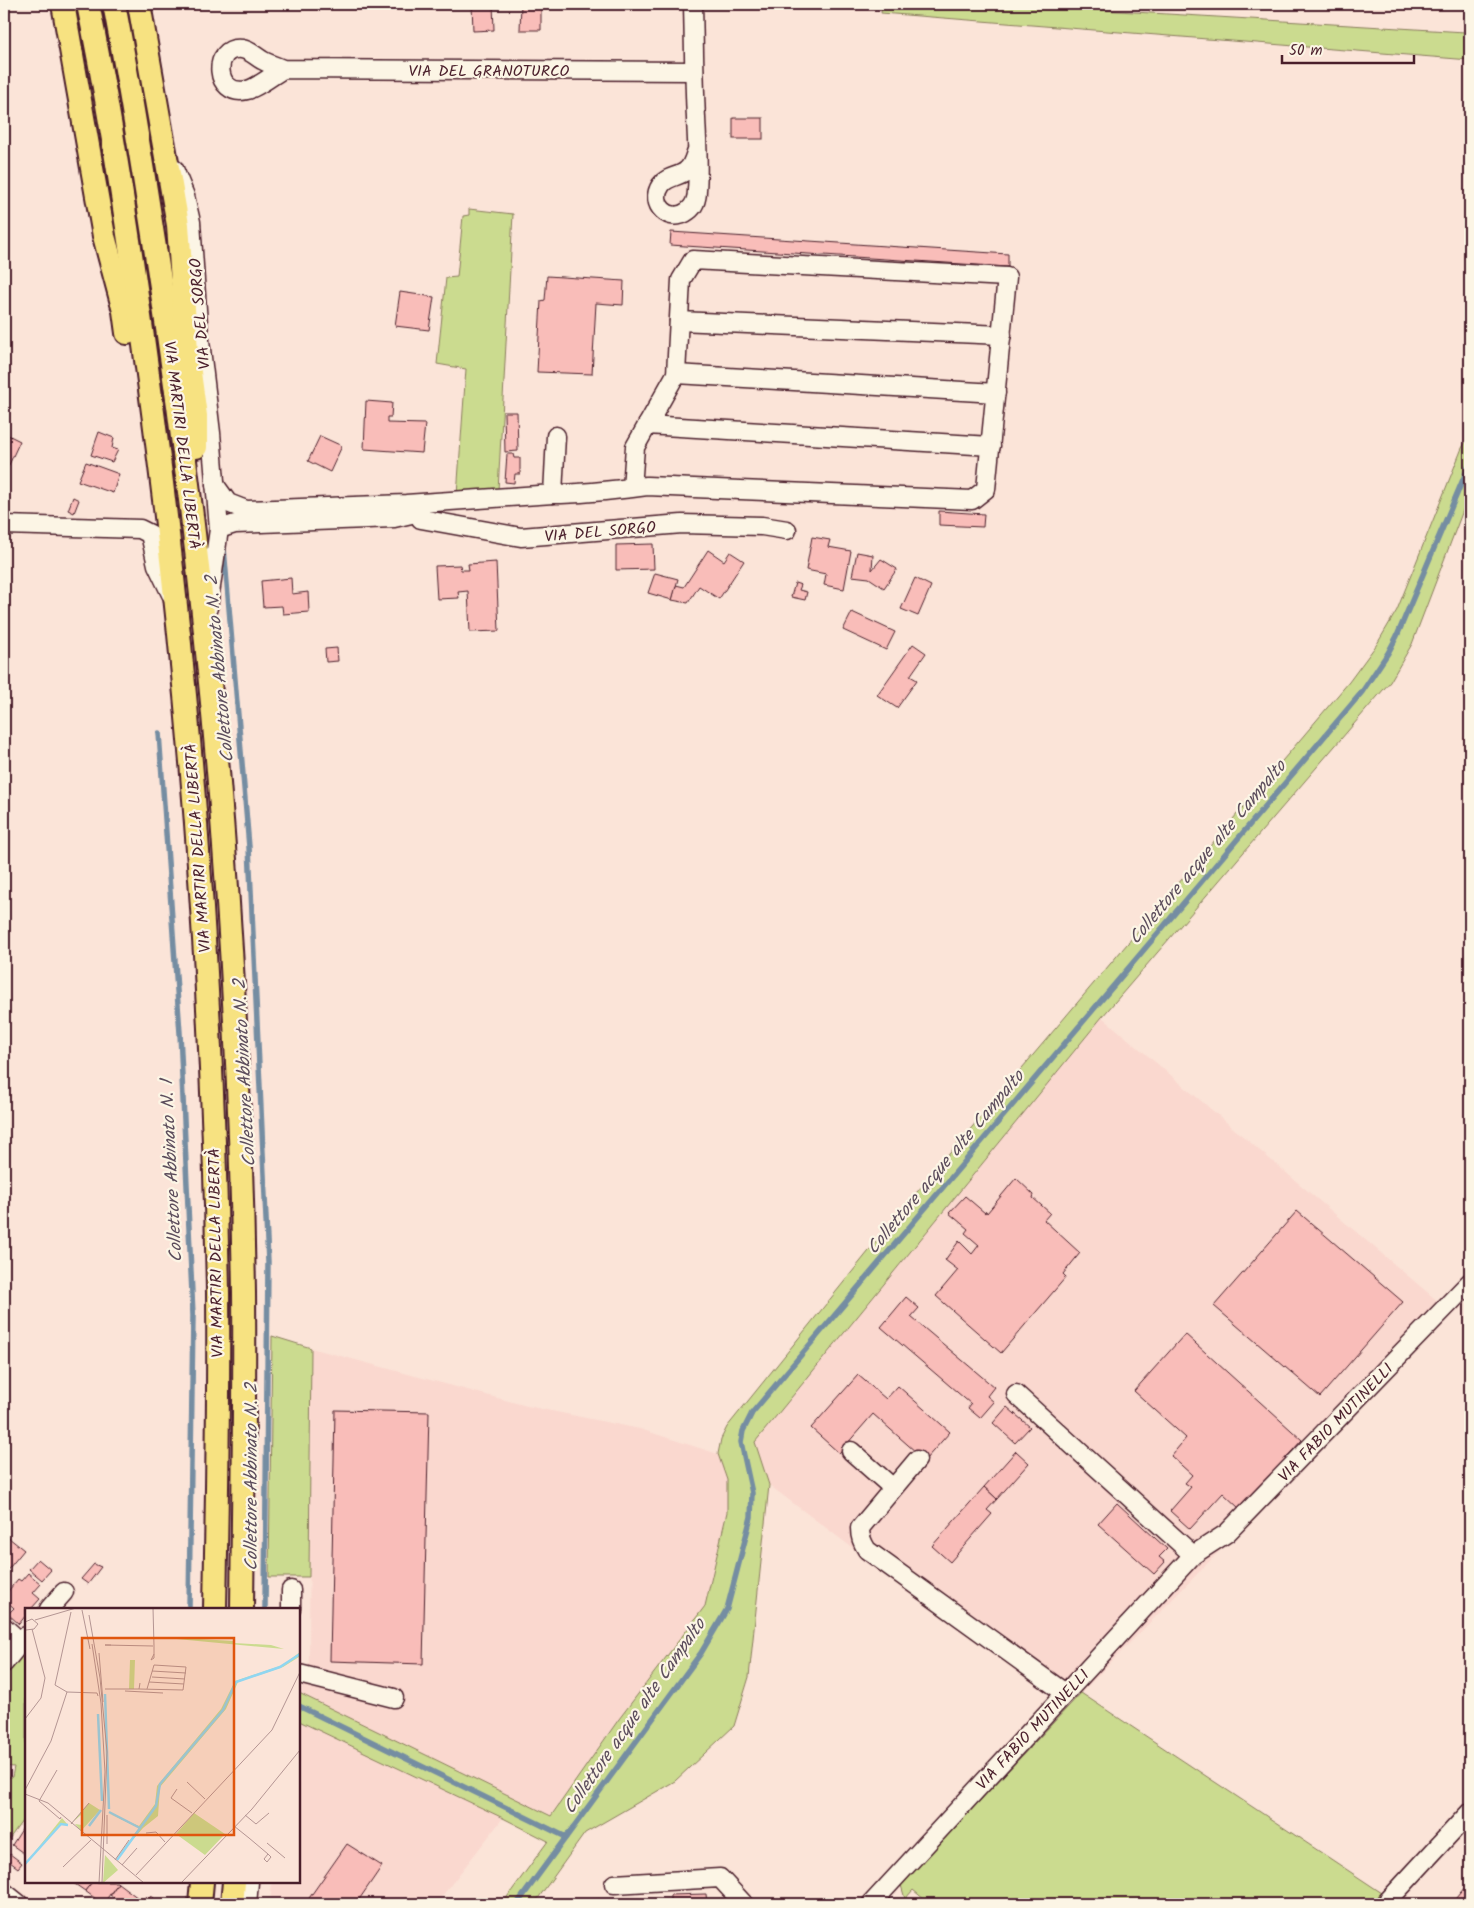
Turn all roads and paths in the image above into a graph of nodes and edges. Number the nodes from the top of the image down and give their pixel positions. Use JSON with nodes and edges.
{"nodes":[{"id":1,"x":63,"y":4,"type":"edge"},
{"id":2,"x":88,"y":4,"type":"edge"},
{"id":3,"x":114,"y":4,"type":"edge"},
{"id":4,"x":138,"y":4,"type":"edge"},
{"id":5,"x":693,"y":4,"type":"edge"},
{"id":6,"x":284,"y":69,"type":"dead end"},
{"id":7,"x":694,"y":71,"type":"junction"},
{"id":8,"x":164,"y":148,"type":"junction"},
{"id":9,"x":697,"y":150,"type":"dead end"},
{"id":10,"x":678,"y":321,"type":"junction"},
{"id":11,"x":1002,"y":335,"type":"junction"},
{"id":12,"x":676,"y":374,"type":"junction"},
{"id":13,"x":996,"y":393,"type":"junction"},
{"id":14,"x":647,"y":425,"type":"junction"},
{"id":15,"x":556,"y":436,"type":"dead end"},
{"id":16,"x":990,"y":446,"type":"junction"},
{"id":17,"x":158,"y":453,"type":"junction"},
{"id":18,"x":215,"y":484,"type":"junction"},
{"id":19,"x":632,"y":488,"type":"junction"},
{"id":20,"x":553,"y":494,"type":"junction"},
{"id":21,"x":420,"y":508,"type":"junction"},
{"id":22,"x":4,"y":525,"type":"edge"},
{"id":23,"x":219,"y":529,"type":"junction"},
{"id":24,"x":787,"y":530,"type":"dead end"},
{"id":25,"x":195,"y":538,"type":"junction"},
{"id":26,"x":176,"y":605,"type":"junction"},
{"id":27,"x":205,"y":631,"type":"junction"},
{"id":28,"x":1470,"y":1282,"type":"edge"},
{"id":29,"x":1016,"y":1394,"type":"dead end"},
{"id":30,"x":851,"y":1452,"type":"dead end"},
{"id":31,"x":916,"y":1460,"type":"dead end"},
{"id":32,"x":893,"y":1488,"type":"junction"},
{"id":33,"x":1193,"y":1555,"type":"junction"},
{"id":34,"x":291,"y":1590,"type":"dead end"},
{"id":35,"x":64,"y":1592,"type":"dead end"},
{"id":36,"x":50,"y":1608,"type":"edge"},
{"id":37,"x":214,"y":1608,"type":"edge"},
{"id":38,"x":242,"y":1608,"type":"edge"},
{"id":39,"x":291,"y":1608,"type":"edge"},
{"id":40,"x":4,"y":1628,"type":"edge"},
{"id":41,"x":24,"y":1639,"type":"edge"},
{"id":42,"x":4,"y":1663,"type":"edge"},
{"id":43,"x":300,"y":1674,"type":"edge"},
{"id":44,"x":1065,"y":1693,"type":"junction"},
{"id":45,"x":394,"y":1698,"type":"dead end"},
{"id":46,"x":1469,"y":1817,"type":"edge"},
{"id":47,"x":202,"y":1883,"type":"edge"},
{"id":48,"x":614,"y":1884,"type":"dead end"},
{"id":49,"x":239,"y":1888,"type":"edge"},
{"id":50,"x":200,"y":1904,"type":"edge"},
{"id":51,"x":247,"y":1904,"type":"edge"},
{"id":52,"x":744,"y":1904,"type":"edge"},
{"id":53,"x":871,"y":1904,"type":"edge"},
{"id":54,"x":1385,"y":1904,"type":"edge"}],
"edges":[{"from":1,"to":17,"type":"main road"},
{"from":2,"to":17,"type":"main road","name":"VIA MARTIRI DELLA LIBERTÀ"},
{"from":3,"to":25,"type":"main road","name":"VIA MARTIRI DELLA LIBERTÀ"},
{"from":4,"to":8,"type":"main road"},
{"from":5,"to":7,"type":"street"},
{"from":6,"to":7,"type":"street","name":"VIA DEL GRANOTURCO"},
{"from":7,"to":9,"type":"street"},
{"from":8,"to":18,"type":"street","name":"VIA DEL SORGO"},
{"from":8,"to":25,"type":"main road"},
{"from":10,"to":11,"type":"street"},
{"from":10,"to":11,"type":"street"},
{"from":10,"to":12,"type":"street"},
{"from":11,"to":13,"type":"street"},
{"from":12,"to":13,"type":"street"},
{"from":12,"to":14,"type":"street"},
{"from":13,"to":16,"type":"street"},
{"from":14,"to":16,"type":"street"},
{"from":14,"to":19,"type":"street"},
{"from":15,"to":20,"type":"street"},
{"from":16,"to":19,"type":"street"},
{"from":17,"to":26,"type":"main road","name":"VIA MARTIRI DELLA LIBERTÀ"},
{"from":18,"to":21,"type":"street"},
{"from":18,"to":23,"type":"street","name":"VIA DEL SORGO"},
{"from":19,"to":20,"type":"street"},
{"from":20,"to":21,"type":"street"},
{"from":21,"to":23,"type":"street"},
{"from":21,"to":24,"type":"street","name":"VIA DEL SORGO"},
{"from":22,"to":26,"type":"street"},
{"from":23,"to":27,"type":"street","name":"VIA DEL SORGO"},
{"from":25,"to":27,"type":"main road","name":"VIA MARTIRI DELLA LIBERTÀ"},
{"from":26,"to":37,"type":"main road","name":"VIA MARTIRI DELLA LIBERTÀ"},
{"from":27,"to":38,"type":"main road","name":"VIA MARTIRI DELLA LIBERTÀ"},
{"from":28,"to":33,"type":"street","name":"VIA FABIO MUTINELLI"},
{"from":29,"to":33,"type":"street"},
{"from":30,"to":32,"type":"street"},
{"from":31,"to":32,"type":"street"},
{"from":32,"to":44,"type":"street"},
{"from":33,"to":44,"type":"street","name":"VIA FABIO MUTINELLI"},
{"from":34,"to":39,"type":"street"},
{"from":35,"to":36,"type":"street"},
{"from":40,"to":41,"type":"street"},
{"from":41,"to":42,"type":"street"},
{"from":43,"to":45,"type":"street"},
{"from":44,"to":53,"type":"street","name":"VIA FABIO MUTINELLI"},
{"from":46,"to":54,"type":"street"},
{"from":47,"to":50,"type":"main road"},
{"from":48,"to":52,"type":"street"},
{"from":49,"to":51,"type":"street"}]}
